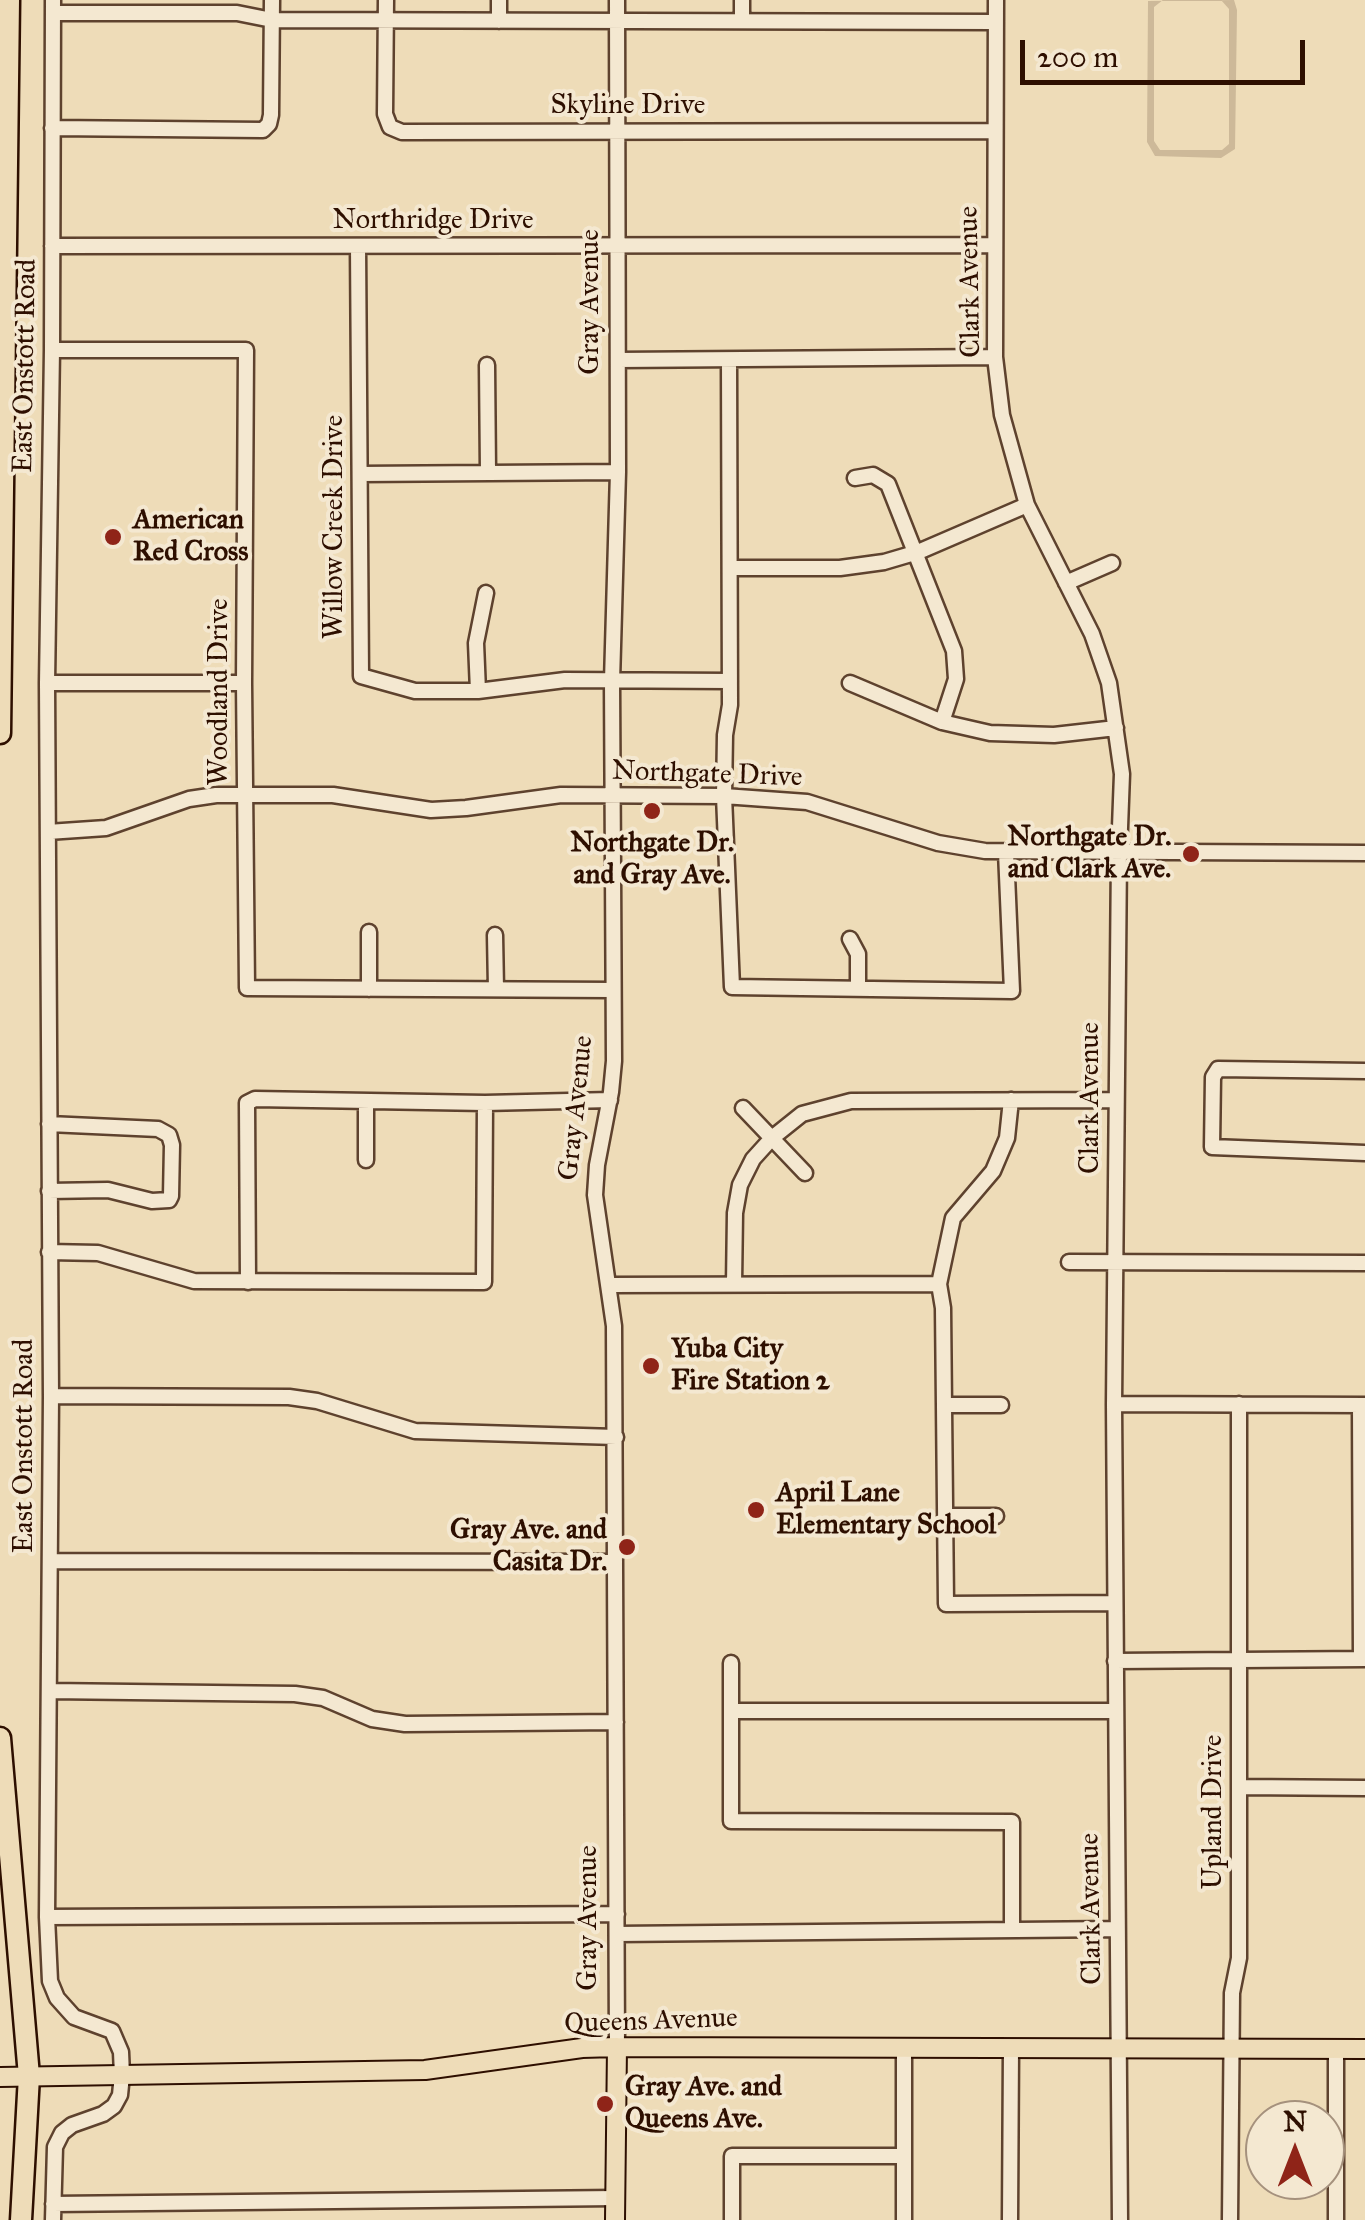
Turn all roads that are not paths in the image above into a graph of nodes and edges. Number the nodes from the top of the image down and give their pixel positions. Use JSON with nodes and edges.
{"nodes":[{"id":1,"x":8,"y":0,"type":"edge"},
{"id":2,"x":272,"y":0,"type":"edge"},
{"id":3,"x":386,"y":0,"type":"edge"},
{"id":4,"x":499,"y":0,"type":"edge"},
{"id":5,"x":617,"y":0,"type":"edge"},
{"id":6,"x":742,"y":0,"type":"edge"},
{"id":7,"x":996,"y":0,"type":"edge"},
{"id":8,"x":53,"y":7,"type":"edge"},
{"id":9,"x":137,"y":7,"type":"edge"},
{"id":10,"x":272,"y":20,"type":"junction"},
{"id":11,"x":386,"y":20,"type":"junction"},
{"id":12,"x":499,"y":20,"type":"junction"},
{"id":13,"x":617,"y":21,"type":"junction"},
{"id":14,"x":742,"y":21,"type":"junction"},
{"id":15,"x":996,"y":22,"type":"junction"},
{"id":16,"x":52,"y":128,"type":"junction"},
{"id":17,"x":618,"y":131,"type":"junction"},
{"id":18,"x":995,"y":132,"type":"junction"},
{"id":19,"x":994,"y":245,"type":"junction"},
{"id":20,"x":52,"y":246,"type":"junction"},
{"id":21,"x":358,"y":246,"type":"junction"},
{"id":22,"x":618,"y":246,"type":"junction"},
{"id":23,"x":52,"y":350,"type":"junction"},
{"id":24,"x":995,"y":357,"type":"junction"},
{"id":25,"x":618,"y":360,"type":"junction"},
{"id":26,"x":729,"y":360,"type":"junction"},
{"id":27,"x":486,"y":365,"type":"dead end"},
{"id":28,"x":488,"y":472,"type":"junction"},
{"id":29,"x":618,"y":472,"type":"junction"},
{"id":30,"x":360,"y":474,"type":"junction"},
{"id":31,"x":855,"y":478,"type":"dead end"},
{"id":32,"x":1027,"y":504,"type":"junction"},
{"id":33,"x":918,"y":552,"type":"junction"},
{"id":34,"x":1112,"y":563,"type":"dead end"},
{"id":35,"x":730,"y":568,"type":"junction"},
{"id":36,"x":1066,"y":584,"type":"junction"},
{"id":37,"x":486,"y":593,"type":"dead end"},
{"id":38,"x":612,"y":681,"type":"junction"},
{"id":39,"x":730,"y":681,"type":"junction"},
{"id":40,"x":47,"y":683,"type":"junction"},
{"id":41,"x":244,"y":683,"type":"junction"},
{"id":42,"x":850,"y":683,"type":"dead end"},
{"id":43,"x":478,"y":691,"type":"junction"},
{"id":44,"x":942,"y":722,"type":"junction"},
{"id":45,"x":1116,"y":728,"type":"junction"},
{"id":46,"x":0,"y":733,"type":"edge"},
{"id":47,"x":245,"y":794,"type":"junction"},
{"id":48,"x":614,"y":796,"type":"junction"},
{"id":49,"x":724,"y":796,"type":"junction"},
{"id":50,"x":48,"y":832,"type":"junction"},
{"id":51,"x":1006,"y":852,"type":"junction"},
{"id":52,"x":1119,"y":854,"type":"junction"},
{"id":53,"x":1365,"y":854,"type":"edge"},
{"id":54,"x":368,"y":932,"type":"dead end"},
{"id":55,"x":495,"y":935,"type":"dead end"},
{"id":56,"x":850,"y":940,"type":"dead end"},
{"id":57,"x":368,"y":989,"type":"junction"},
{"id":58,"x":496,"y":989,"type":"junction"},
{"id":59,"x":858,"y":989,"type":"junction"},
{"id":60,"x":613,"y":990,"type":"junction"},
{"id":61,"x":1365,"y":1072,"type":"edge"},
{"id":62,"x":610,"y":1100,"type":"junction"},
{"id":63,"x":1011,"y":1100,"type":"junction"},
{"id":64,"x":1116,"y":1100,"type":"junction"},
{"id":65,"x":366,"y":1101,"type":"junction"},
{"id":66,"x":485,"y":1103,"type":"junction"},
{"id":67,"x":744,"y":1108,"type":"dead end"},
{"id":68,"x":49,"y":1124,"type":"junction"},
{"id":69,"x":772,"y":1138,"type":"junction"},
{"id":70,"x":1365,"y":1153,"type":"edge"},
{"id":71,"x":366,"y":1160,"type":"dead end"},
{"id":72,"x":805,"y":1172,"type":"dead end"},
{"id":73,"x":49,"y":1191,"type":"junction"},
{"id":74,"x":49,"y":1252,"type":"junction"},
{"id":75,"x":1069,"y":1262,"type":"dead end"},
{"id":76,"x":1115,"y":1263,"type":"junction"},
{"id":77,"x":1365,"y":1263,"type":"edge"},
{"id":78,"x":248,"y":1282,"type":"junction"},
{"id":79,"x":610,"y":1284,"type":"junction"},
{"id":80,"x":734,"y":1284,"type":"junction"},
{"id":81,"x":939,"y":1284,"type":"junction"},
{"id":82,"x":51,"y":1396,"type":"junction"},
{"id":83,"x":944,"y":1404,"type":"junction"},
{"id":84,"x":1000,"y":1404,"type":"dead end"},
{"id":85,"x":1114,"y":1404,"type":"junction"},
{"id":86,"x":1239,"y":1404,"type":"junction"},
{"id":87,"x":1362,"y":1404,"type":"edge"},
{"id":88,"x":616,"y":1437,"type":"junction"},
{"id":89,"x":945,"y":1516,"type":"junction"},
{"id":90,"x":996,"y":1516,"type":"dead end"},
{"id":91,"x":51,"y":1561,"type":"junction"},
{"id":92,"x":616,"y":1562,"type":"junction"},
{"id":93,"x":1114,"y":1603,"type":"junction"},
{"id":94,"x":1239,"y":1659,"type":"junction"},
{"id":95,"x":1363,"y":1659,"type":"edge"},
{"id":96,"x":1115,"y":1661,"type":"junction"},
{"id":97,"x":731,"y":1663,"type":"dead end"},
{"id":98,"x":49,"y":1691,"type":"junction"},
{"id":99,"x":731,"y":1711,"type":"junction"},
{"id":100,"x":1115,"y":1711,"type":"junction"},
{"id":101,"x":616,"y":1722,"type":"junction"},
{"id":102,"x":0,"y":1738,"type":"edge"},
{"id":103,"x":1239,"y":1787,"type":"junction"},
{"id":104,"x":1365,"y":1788,"type":"edge"},
{"id":105,"x":617,"y":1914,"type":"junction"},
{"id":106,"x":47,"y":1917,"type":"junction"},
{"id":107,"x":1012,"y":1929,"type":"junction"},
{"id":108,"x":1116,"y":1929,"type":"junction"},
{"id":109,"x":617,"y":1934,"type":"junction"},
{"id":110,"x":617,"y":2047,"type":"junction"},
{"id":111,"x":904,"y":2048,"type":"junction"},
{"id":112,"x":1010,"y":2048,"type":"junction"},
{"id":113,"x":1232,"y":2048,"type":"junction"},
{"id":114,"x":1120,"y":2049,"type":"junction"},
{"id":115,"x":1336,"y":2049,"type":"junction"},
{"id":116,"x":1365,"y":2049,"type":"edge"},
{"id":117,"x":122,"y":2074,"type":"junction"},
{"id":118,"x":13,"y":2077,"type":"edge"},
{"id":119,"x":904,"y":2156,"type":"junction"},
{"id":120,"x":616,"y":2198,"type":"junction"},
{"id":121,"x":53,"y":2212,"type":"edge"},
{"id":122,"x":21,"y":2220,"type":"edge"},
{"id":123,"x":616,"y":2220,"type":"edge"},
{"id":124,"x":732,"y":2220,"type":"edge"},
{"id":125,"x":904,"y":2220,"type":"edge"},
{"id":126,"x":1010,"y":2220,"type":"edge"},
{"id":127,"x":1120,"y":2220,"type":"edge"},
{"id":128,"x":1230,"y":2220,"type":"edge"},
{"id":129,"x":1336,"y":2220,"type":"edge"}],
"edges":[{"from":1,"to":46,"type":"highway"},
{"from":2,"to":10,"type":"street"},
{"from":3,"to":11,"type":"street","name":"Skyline Drive"},
{"from":4,"to":12,"type":"street"},
{"from":5,"to":13,"type":"street","name":"Gray Avenue"},
{"from":6,"to":14,"type":"street"},
{"from":7,"to":15,"type":"street","name":"Clark Avenue"},
{"from":8,"to":9,"type":"street"},
{"from":8,"to":16,"type":"street","name":"East Onstott Road"},
{"from":9,"to":10,"type":"street"},
{"from":10,"to":11,"type":"street"},
{"from":10,"to":16,"type":"street"},
{"from":11,"to":12,"type":"street"},
{"from":11,"to":17,"type":"street","name":"Skyline Drive"},
{"from":12,"to":13,"type":"street"},
{"from":13,"to":14,"type":"street"},
{"from":13,"to":17,"type":"street","name":"Gray Avenue"},
{"from":14,"to":15,"type":"street"},
{"from":15,"to":18,"type":"street","name":"Clark Avenue"},
{"from":16,"to":20,"type":"street","name":"East Onstott Road"},
{"from":17,"to":18,"type":"street","name":"Skyline Drive"},
{"from":17,"to":22,"type":"street","name":"Gray Avenue"},
{"from":18,"to":19,"type":"street","name":"Clark Avenue"},
{"from":19,"to":22,"type":"street","name":"Northridge Drive"},
{"from":19,"to":24,"type":"street","name":"Clark Avenue"},
{"from":20,"to":21,"type":"street","name":"Northridge Drive"},
{"from":20,"to":23,"type":"street","name":"East Onstott Road"},
{"from":21,"to":22,"type":"street","name":"Northridge Drive"},
{"from":21,"to":30,"type":"street","name":"Willow Creek Drive"},
{"from":22,"to":25,"type":"street","name":"Gray Avenue"},
{"from":23,"to":40,"type":"street","name":"East Onstott Road"},
{"from":23,"to":41,"type":"street","name":"Woodland Drive"},
{"from":24,"to":26,"type":"street"},
{"from":24,"to":32,"type":"street","name":"Clark Avenue"},
{"from":25,"to":26,"type":"street"},
{"from":25,"to":29,"type":"street","name":"Gray Avenue"},
{"from":26,"to":35,"type":"street"},
{"from":27,"to":28,"type":"street"},
{"from":28,"to":29,"type":"street"},
{"from":28,"to":30,"type":"street"},
{"from":29,"to":38,"type":"street","name":"Gray Avenue"},
{"from":30,"to":43,"type":"street","name":"Willow Creek Drive"},
{"from":31,"to":33,"type":"street"},
{"from":32,"to":33,"type":"street"},
{"from":32,"to":36,"type":"street","name":"Clark Avenue"},
{"from":33,"to":35,"type":"street"},
{"from":33,"to":44,"type":"street"},
{"from":34,"to":36,"type":"street"},
{"from":35,"to":39,"type":"street"},
{"from":36,"to":45,"type":"street","name":"Clark Avenue"},
{"from":37,"to":43,"type":"street"},
{"from":38,"to":39,"type":"street","name":"Willow Creek Drive"},
{"from":38,"to":43,"type":"street","name":"Willow Creek Drive"},
{"from":38,"to":48,"type":"street","name":"Gray Avenue"},
{"from":39,"to":49,"type":"street"},
{"from":40,"to":41,"type":"street"},
{"from":40,"to":50,"type":"street","name":"East Onstott Road"},
{"from":41,"to":47,"type":"street","name":"Woodland Drive"},
{"from":42,"to":44,"type":"street"},
{"from":44,"to":45,"type":"street"},
{"from":45,"to":52,"type":"street","name":"Clark Avenue"},
{"from":47,"to":48,"type":"street","name":"Northgate Drive"},
{"from":47,"to":50,"type":"street","name":"Northgate Drive"},
{"from":47,"to":57,"type":"street","name":"Woodland Drive"},
{"from":48,"to":49,"type":"street","name":"Northgate Drive"},
{"from":48,"to":60,"type":"street","name":"Gray Avenue"},
{"from":49,"to":51,"type":"street","name":"Northgate Drive"},
{"from":49,"to":59,"type":"street"},
{"from":50,"to":68,"type":"street","name":"East Onstott Road"},
{"from":51,"to":52,"type":"street","name":"Northgate Drive"},
{"from":51,"to":59,"type":"street"},
{"from":52,"to":53,"type":"street","name":"Northgate Drive"},
{"from":52,"to":64,"type":"street","name":"Clark Avenue"},
{"from":54,"to":57,"type":"street"},
{"from":55,"to":58,"type":"street"},
{"from":56,"to":59,"type":"street"},
{"from":57,"to":58,"type":"street"},
{"from":58,"to":60,"type":"street"},
{"from":60,"to":62,"type":"street","name":"Gray Avenue"},
{"from":61,"to":70,"type":"street"},
{"from":62,"to":66,"type":"street"},
{"from":62,"to":79,"type":"street","name":"Gray Avenue"},
{"from":63,"to":64,"type":"street"},
{"from":63,"to":69,"type":"street"},
{"from":63,"to":81,"type":"street"},
{"from":64,"to":76,"type":"street","name":"Clark Avenue"},
{"from":65,"to":66,"type":"street"},
{"from":65,"to":71,"type":"street"},
{"from":65,"to":78,"type":"street"},
{"from":66,"to":78,"type":"street"},
{"from":67,"to":69,"type":"street"},
{"from":68,"to":73,"type":"street","name":"East Onstott Road"},
{"from":68,"to":73,"type":"street"},
{"from":69,"to":72,"type":"street"},
{"from":69,"to":80,"type":"street"},
{"from":73,"to":74,"type":"street","name":"East Onstott Road"},
{"from":74,"to":78,"type":"street"},
{"from":74,"to":82,"type":"street","name":"East Onstott Road"},
{"from":75,"to":76,"type":"street"},
{"from":76,"to":77,"type":"street"},
{"from":76,"to":85,"type":"street","name":"Clark Avenue"},
{"from":79,"to":80,"type":"street"},
{"from":79,"to":88,"type":"street","name":"Gray Avenue"},
{"from":80,"to":81,"type":"street"},
{"from":81,"to":83,"type":"street"},
{"from":82,"to":88,"type":"street"},
{"from":82,"to":91,"type":"street","name":"East Onstott Road"},
{"from":83,"to":84,"type":"street"},
{"from":83,"to":89,"type":"street"},
{"from":85,"to":86,"type":"street"},
{"from":85,"to":93,"type":"street","name":"Clark Avenue"},
{"from":86,"to":87,"type":"street"},
{"from":86,"to":94,"type":"street","name":"Upland Drive"},
{"from":87,"to":95,"type":"street"},
{"from":88,"to":92,"type":"street","name":"Gray Avenue"},
{"from":89,"to":90,"type":"street"},
{"from":89,"to":93,"type":"street"},
{"from":91,"to":92,"type":"street"},
{"from":91,"to":98,"type":"street","name":"East Onstott Road"},
{"from":92,"to":101,"type":"street","name":"Gray Avenue"},
{"from":93,"to":96,"type":"street","name":"Clark Avenue"},
{"from":94,"to":95,"type":"street"},
{"from":94,"to":96,"type":"street"},
{"from":94,"to":103,"type":"street","name":"Upland Drive"},
{"from":96,"to":100,"type":"street","name":"Clark Avenue"},
{"from":97,"to":99,"type":"street"},
{"from":98,"to":101,"type":"street"},
{"from":98,"to":106,"type":"street","name":"East Onstott Road"},
{"from":99,"to":100,"type":"street"},
{"from":99,"to":107,"type":"street"},
{"from":100,"to":108,"type":"street","name":"Clark Avenue"},
{"from":101,"to":105,"type":"street","name":"Gray Avenue"},
{"from":102,"to":118,"type":"highway"},
{"from":103,"to":104,"type":"street"},
{"from":103,"to":113,"type":"street","name":"Upland Drive"},
{"from":105,"to":106,"type":"street"},
{"from":105,"to":109,"type":"street","name":"Gray Avenue"},
{"from":106,"to":117,"type":"street","name":"East Onstott Road"},
{"from":107,"to":108,"type":"street"},
{"from":107,"to":109,"type":"street"},
{"from":108,"to":114,"type":"street","name":"Clark Avenue"},
{"from":109,"to":110,"type":"street","name":"Gray Avenue"},
{"from":110,"to":111,"type":"main road","name":"Queens Avenue"},
{"from":110,"to":117,"type":"main road","name":"Queens Avenue"},
{"from":110,"to":120,"type":"main road","name":"Gray Avenue"},
{"from":111,"to":112,"type":"main road","name":"Queens Avenue"},
{"from":111,"to":119,"type":"street"},
{"from":112,"to":114,"type":"main road","name":"Queens Avenue"},
{"from":112,"to":126,"type":"street"},
{"from":113,"to":114,"type":"main road","name":"Queens Avenue"},
{"from":113,"to":115,"type":"main road","name":"Queens Avenue"},
{"from":113,"to":128,"type":"street","name":"Upland Drive"},
{"from":114,"to":127,"type":"street","name":"Clark Avenue"},
{"from":115,"to":116,"type":"main road","name":"Queens Avenue"},
{"from":115,"to":129,"type":"street"},
{"from":117,"to":118,"type":"main road","name":"Queens Avenue"},
{"from":117,"to":121,"type":"street"},
{"from":118,"to":122,"type":"highway"},
{"from":119,"to":124,"type":"street"},
{"from":119,"to":125,"type":"street"},
{"from":120,"to":121,"type":"street"},
{"from":120,"to":123,"type":"main road","name":"Gray Avenue"}]}
